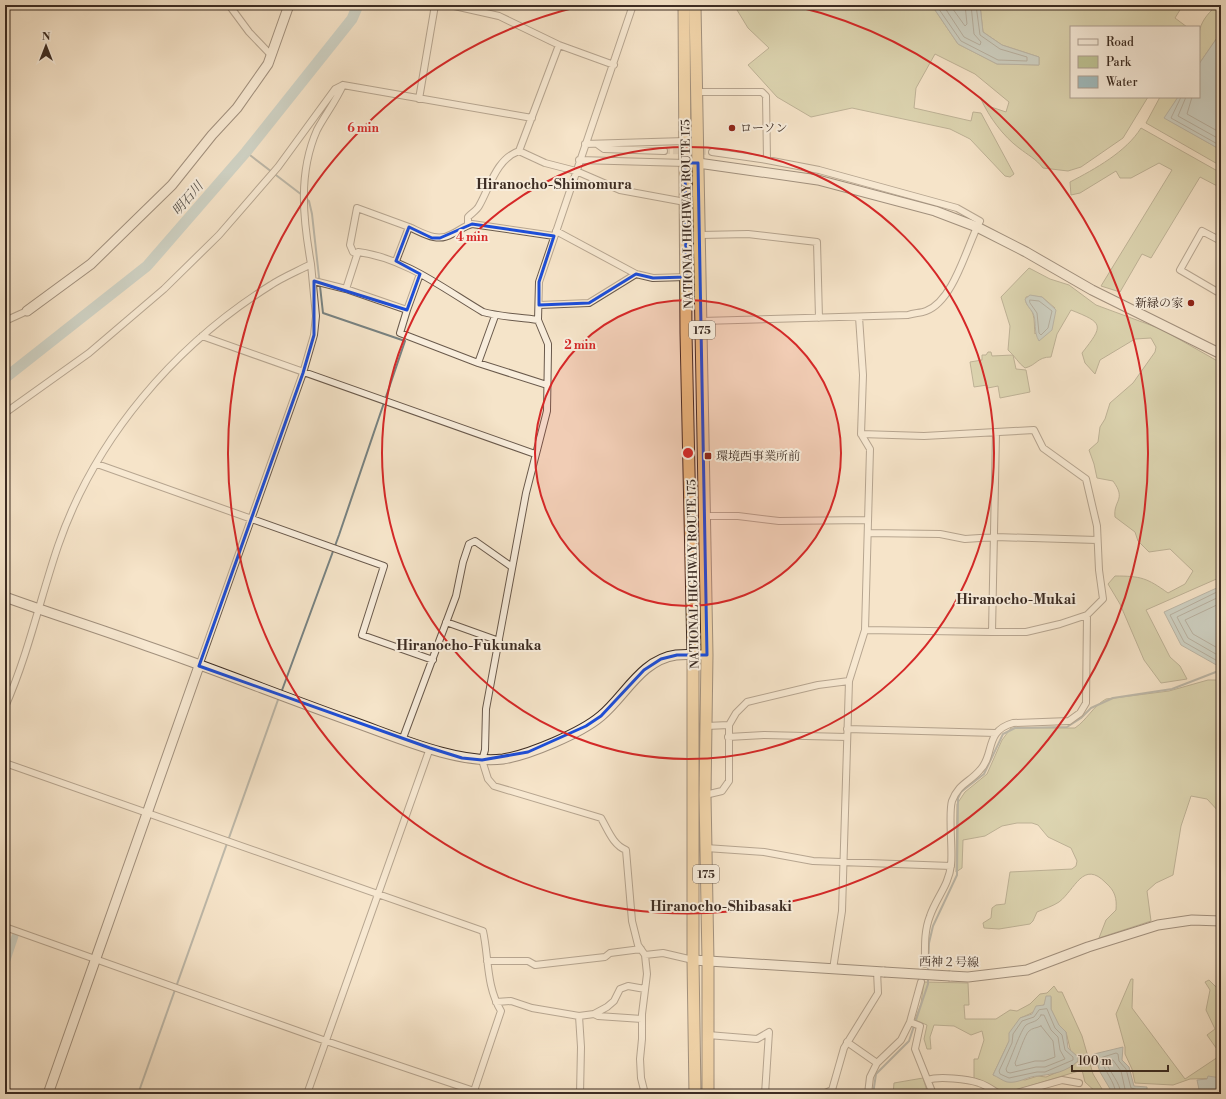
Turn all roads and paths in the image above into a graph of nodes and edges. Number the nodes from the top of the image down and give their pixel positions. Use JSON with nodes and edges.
{"nodes":[{"id":1,"x":229,"y":5,"type":"edge"},
{"id":2,"x":289,"y":5,"type":"edge"},
{"id":3,"x":436,"y":5,"type":"edge"},
{"id":4,"x":450,"y":5,"type":"edge"},
{"id":5,"x":634,"y":5,"type":"edge"},
{"id":6,"x":684,"y":5,"type":"edge"},
{"id":7,"x":695,"y":5,"type":"edge"},
{"id":8,"x":559,"y":45,"type":"junction"},
{"id":9,"x":271,"y":55,"type":"junction"},
{"id":10,"x":614,"y":65,"type":"junction"},
{"id":11,"x":343,"y":85,"type":"junction"},
{"id":12,"x":697,"y":92,"type":"junction"},
{"id":13,"x":419,"y":99,"type":"junction"},
{"id":14,"x":532,"y":118,"type":"junction"},
{"id":15,"x":684,"y":141,"type":"junction"},
{"id":16,"x":585,"y":144,"type":"junction"},
{"id":17,"x":597,"y":144,"type":"junction"},
{"id":18,"x":519,"y":150,"type":"junction"},
{"id":19,"x":664,"y":151,"type":"tunnel mouth"},
{"id":20,"x":712,"y":152,"type":"tunnel mouth"},
{"id":21,"x":579,"y":160,"type":"junction"},
{"id":22,"x":767,"y":160,"type":"junction"},
{"id":23,"x":685,"y":163,"type":"junction"},
{"id":24,"x":698,"y":163,"type":"junction"},
{"id":25,"x":818,"y":170,"type":"junction"},
{"id":26,"x":576,"y":171,"type":"junction"},
{"id":27,"x":818,"y":180,"type":"junction"},
{"id":28,"x":685,"y":202,"type":"junction"},
{"id":29,"x":468,"y":225,"type":"junction"},
{"id":30,"x":409,"y":227,"type":"junction"},
{"id":31,"x":977,"y":227,"type":"junction"},
{"id":32,"x":555,"y":233,"type":"junction"},
{"id":33,"x":700,"y":235,"type":"junction"},
{"id":34,"x":1221,"y":241,"type":"edge"},
{"id":35,"x":357,"y":254,"type":"junction"},
{"id":36,"x":396,"y":261,"type":"junction"},
{"id":37,"x":311,"y":264,"type":"junction"},
{"id":38,"x":420,"y":274,"type":"junction"},
{"id":39,"x":636,"y":274,"type":"junction"},
{"id":40,"x":686,"y":277,"type":"junction"},
{"id":41,"x":314,"y":281,"type":"junction"},
{"id":42,"x":346,"y":289,"type":"junction"},
{"id":43,"x":1221,"y":294,"type":"edge"},
{"id":44,"x":539,"y":305,"type":"junction"},
{"id":45,"x":407,"y":310,"type":"junction"},
{"id":46,"x":27,"y":311,"type":"joint"},
{"id":47,"x":495,"y":316,"type":"junction"},
{"id":48,"x":859,"y":317,"type":"junction"},
{"id":49,"x":819,"y":318,"type":"junction"},
{"id":50,"x":538,"y":320,"type":"junction"},
{"id":51,"x":5,"y":321,"type":"edge"},
{"id":52,"x":702,"y":321,"type":"junction"},
{"id":53,"x":202,"y":336,"type":"junction"},
{"id":54,"x":1221,"y":354,"type":"edge"},
{"id":55,"x":478,"y":363,"type":"junction"},
{"id":56,"x":304,"y":373,"type":"junction"},
{"id":57,"x":546,"y":385,"type":"junction"},
{"id":58,"x":5,"y":413,"type":"edge"},
{"id":59,"x":996,"y":433,"type":"junction"},
{"id":60,"x":861,"y":434,"type":"junction"},
{"id":61,"x":535,"y":454,"type":"junction"},
{"id":62,"x":97,"y":464,"type":"junction"},
{"id":63,"x":705,"y":516,"type":"junction"},
{"id":64,"x":251,"y":519,"type":"junction"},
{"id":65,"x":868,"y":520,"type":"junction"},
{"id":66,"x":868,"y":533,"type":"junction"},
{"id":67,"x":995,"y":537,"type":"junction"},
{"id":68,"x":1097,"y":540,"type":"junction"},
{"id":69,"x":512,"y":567,"type":"junction"},
{"id":70,"x":5,"y":597,"type":"edge"},
{"id":71,"x":38,"y":609,"type":"junction"},
{"id":72,"x":1087,"y":615,"type":"junction"},
{"id":73,"x":446,"y":622,"type":"junction"},
{"id":74,"x":865,"y":630,"type":"junction"},
{"id":75,"x":992,"y":632,"type":"junction"},
{"id":76,"x":499,"y":641,"type":"junction"},
{"id":77,"x":693,"y":655,"type":"junction"},
{"id":78,"x":707,"y":655,"type":"junction"},
{"id":79,"x":433,"y":660,"type":"junction"},
{"id":80,"x":199,"y":666,"type":"junction"},
{"id":81,"x":848,"y":681,"type":"junction"},
{"id":82,"x":5,"y":707,"type":"edge"},
{"id":83,"x":729,"y":725,"type":"junction"},
{"id":84,"x":706,"y":726,"type":"junction"},
{"id":85,"x":847,"y":729,"type":"junction"},
{"id":86,"x":996,"y":733,"type":"junction"},
{"id":87,"x":728,"y":737,"type":"junction"},
{"id":88,"x":847,"y":737,"type":"junction"},
{"id":89,"x":403,"y":738,"type":"junction"},
{"id":90,"x":430,"y":748,"type":"junction"},
{"id":91,"x":482,"y":760,"type":"junction"},
{"id":92,"x":5,"y":762,"type":"edge"},
{"id":93,"x":704,"y":795,"type":"junction"},
{"id":94,"x":148,"y":812,"type":"junction"},
{"id":95,"x":706,"y":848,"type":"junction"},
{"id":96,"x":843,"y":862,"type":"junction"},
{"id":97,"x":951,"y":866,"type":"junction"},
{"id":98,"x":377,"y":894,"type":"junction"},
{"id":99,"x":1221,"y":921,"type":"edge"},
{"id":100,"x":5,"y":927,"type":"edge"},
{"id":101,"x":641,"y":949,"type":"junction"},
{"id":102,"x":645,"y":955,"type":"junction"},
{"id":103,"x":96,"y":959,"type":"junction"},
{"id":104,"x":693,"y":960,"type":"junction"},
{"id":105,"x":487,"y":961,"type":"junction"},
{"id":106,"x":708,"y":962,"type":"junction"},
{"id":107,"x":925,"y":964,"type":"dead end"},
{"id":108,"x":833,"y":969,"type":"junction"},
{"id":109,"x":880,"y":972,"type":"junction"},
{"id":110,"x":921,"y":982,"type":"dead end"},
{"id":111,"x":645,"y":989,"type":"junction"},
{"id":112,"x":496,"y":1002,"type":"junction"},
{"id":113,"x":594,"y":1014,"type":"junction"},
{"id":114,"x":579,"y":1016,"type":"junction"},
{"id":115,"x":642,"y":1018,"type":"junction"},
{"id":116,"x":910,"y":1022,"type":"junction"},
{"id":117,"x":708,"y":1035,"type":"junction"},
{"id":118,"x":326,"y":1040,"type":"junction"},
{"id":119,"x":847,"y":1042,"type":"junction"},
{"id":120,"x":877,"y":1063,"type":"junction"},
{"id":121,"x":928,"y":1080,"type":"junction"},
{"id":122,"x":1079,"y":1083,"type":"dead end"},
{"id":123,"x":1043,"y":1086,"type":"junction"},
{"id":124,"x":5,"y":1091,"type":"edge"},
{"id":125,"x":476,"y":1092,"type":"edge"},
{"id":126,"x":14,"y":1094,"type":"edge"},
{"id":127,"x":48,"y":1094,"type":"edge"},
{"id":128,"x":307,"y":1094,"type":"edge"},
{"id":129,"x":580,"y":1094,"type":"edge"},
{"id":130,"x":645,"y":1094,"type":"edge"},
{"id":131,"x":695,"y":1094,"type":"edge"},
{"id":132,"x":708,"y":1094,"type":"edge"},
{"id":133,"x":765,"y":1094,"type":"edge"},
{"id":134,"x":823,"y":1094,"type":"edge"},
{"id":135,"x":868,"y":1094,"type":"edge"},
{"id":136,"x":933,"y":1094,"type":"edge"},
{"id":137,"x":999,"y":1094,"type":"edge"},
{"id":138,"x":1013,"y":1094,"type":"edge"},
{"id":139,"x":1043,"y":1094,"type":"edge"}],
"edges":[{"from":1,"to":9,"type":"street"},
{"from":2,"to":9,"type":"street"},
{"from":3,"to":13,"type":"street"},
{"from":4,"to":8,"type":"street"},
{"from":5,"to":10,"type":"street"},
{"from":6,"to":15,"type":"highway","name":"NATIONAL HIGHWAY ROUTE 175","number":"175"},
{"from":7,"to":12,"type":"highway","name":"NATIONAL HIGHWAY ROUTE 175","number":"175"},
{"from":8,"to":10,"type":"street"},
{"from":8,"to":14,"type":"street"},
{"from":9,"to":46,"type":"street"},
{"from":10,"to":16,"type":"street"},
{"from":11,"to":13,"type":"street"},
{"from":11,"to":37,"type":"street"},
{"from":11,"to":58,"type":"street"},
{"from":12,"to":22,"type":"street"},
{"from":12,"to":24,"type":"highway","name":"NATIONAL HIGHWAY ROUTE 175","number":"175"},
{"from":13,"to":14,"type":"street"},
{"from":14,"to":18,"type":"street"},
{"from":15,"to":17,"type":"street"},
{"from":15,"to":23,"type":"highway","name":"NATIONAL HIGHWAY ROUTE 175","number":"175"},
{"from":16,"to":17,"type":"street"},
{"from":16,"to":21,"type":"street"},
{"from":17,"to":19,"type":"street"},
{"from":18,"to":26,"type":"street"},
{"from":18,"to":29,"type":"street"},
{"from":20,"to":22,"type":"street"},
{"from":21,"to":23,"type":"street"},
{"from":21,"to":26,"type":"street"},
{"from":22,"to":25,"type":"street"},
{"from":23,"to":24,"type":"street"},
{"from":23,"to":28,"type":"highway","name":"NATIONAL HIGHWAY ROUTE 175","number":"175"},
{"from":24,"to":27,"type":"street"},
{"from":24,"to":33,"type":"highway","name":"NATIONAL HIGHWAY ROUTE 175","number":"175"},
{"from":25,"to":27,"type":"street"},
{"from":25,"to":31,"type":"street"},
{"from":26,"to":28,"type":"street"},
{"from":26,"to":32,"type":"street"},
{"from":27,"to":31,"type":"street"},
{"from":28,"to":40,"type":"highway","name":"NATIONAL HIGHWAY ROUTE 175","number":"175"},
{"from":29,"to":30,"type":"street"},
{"from":29,"to":32,"type":"street"},
{"from":30,"to":35,"type":"street"},
{"from":30,"to":36,"type":"street"},
{"from":31,"to":48,"type":"street"},
{"from":31,"to":54,"type":"street"},
{"from":32,"to":39,"type":"street"},
{"from":32,"to":44,"type":"street"},
{"from":33,"to":49,"type":"street"},
{"from":33,"to":52,"type":"highway","name":"NATIONAL HIGHWAY ROUTE 175","number":"175"},
{"from":34,"to":43,"type":"street"},
{"from":35,"to":36,"type":"street"},
{"from":35,"to":42,"type":"street"},
{"from":36,"to":38,"type":"street"},
{"from":37,"to":41,"type":"street"},
{"from":37,"to":53,"type":"street"},
{"from":38,"to":45,"type":"street"},
{"from":38,"to":47,"type":"street"},
{"from":39,"to":40,"type":"street"},
{"from":39,"to":44,"type":"street"},
{"from":40,"to":77,"type":"highway","name":"NATIONAL HIGHWAY ROUTE 175","number":"175"},
{"from":41,"to":42,"type":"street"},
{"from":41,"to":56,"type":"street"},
{"from":42,"to":45,"type":"street"},
{"from":44,"to":50,"type":"street"},
{"from":45,"to":55,"type":"street"},
{"from":46,"to":51,"type":"street"},
{"from":47,"to":50,"type":"street"},
{"from":47,"to":55,"type":"street"},
{"from":48,"to":49,"type":"street"},
{"from":48,"to":60,"type":"street"},
{"from":49,"to":52,"type":"street"},
{"from":50,"to":57,"type":"street"},
{"from":52,"to":63,"type":"highway","name":"NATIONAL HIGHWAY ROUTE 175","number":"175"},
{"from":53,"to":56,"type":"street"},
{"from":53,"to":62,"type":"street"},
{"from":55,"to":57,"type":"street"},
{"from":56,"to":61,"type":"street"},
{"from":56,"to":64,"type":"street"},
{"from":57,"to":61,"type":"street"},
{"from":59,"to":60,"type":"street"},
{"from":59,"to":67,"type":"street"},
{"from":59,"to":68,"type":"street"},
{"from":60,"to":65,"type":"street"},
{"from":61,"to":69,"type":"street"},
{"from":62,"to":64,"type":"street"},
{"from":62,"to":71,"type":"street"},
{"from":63,"to":65,"type":"street"},
{"from":63,"to":78,"type":"highway","name":"NATIONAL HIGHWAY ROUTE 175","number":"175"},
{"from":64,"to":79,"type":"street"},
{"from":64,"to":80,"type":"street"},
{"from":65,"to":66,"type":"street"},
{"from":66,"to":67,"type":"street"},
{"from":66,"to":74,"type":"street"},
{"from":67,"to":68,"type":"street"},
{"from":67,"to":75,"type":"street"},
{"from":68,"to":72,"type":"street"},
{"from":69,"to":73,"type":"street"},
{"from":69,"to":76,"type":"street"},
{"from":70,"to":71,"type":"street"},
{"from":71,"to":80,"type":"street"},
{"from":71,"to":82,"type":"street"},
{"from":72,"to":75,"type":"street"},
{"from":72,"to":86,"type":"street"},
{"from":73,"to":76,"type":"street"},
{"from":73,"to":79,"type":"street"},
{"from":74,"to":75,"type":"street"},
{"from":74,"to":81,"type":"street"},
{"from":76,"to":91,"type":"street"},
{"from":77,"to":78,"type":"street"},
{"from":77,"to":91,"type":"street"},
{"from":77,"to":104,"type":"highway","name":"NATIONAL HIGHWAY ROUTE 175","number":"175"},
{"from":78,"to":84,"type":"highway","name":"NATIONAL HIGHWAY ROUTE 175","number":"175"},
{"from":79,"to":89,"type":"street"},
{"from":80,"to":89,"type":"street"},
{"from":80,"to":94,"type":"street"},
{"from":81,"to":83,"type":"street"},
{"from":81,"to":85,"type":"street"},
{"from":83,"to":84,"type":"street"},
{"from":83,"to":87,"type":"street"},
{"from":84,"to":93,"type":"highway","name":"NATIONAL HIGHWAY ROUTE 175","number":"175"},
{"from":85,"to":86,"type":"street"},
{"from":85,"to":88,"type":"street"},
{"from":86,"to":97,"type":"street"},
{"from":87,"to":88,"type":"street"},
{"from":87,"to":93,"type":"street"},
{"from":88,"to":96,"type":"street"},
{"from":89,"to":90,"type":"street"},
{"from":90,"to":91,"type":"street"},
{"from":90,"to":98,"type":"street"},
{"from":91,"to":101,"type":"street"},
{"from":92,"to":94,"type":"street"},
{"from":93,"to":95,"type":"highway","name":"NATIONAL HIGHWAY ROUTE 175","number":"175"},
{"from":94,"to":98,"type":"street"},
{"from":94,"to":103,"type":"street"},
{"from":95,"to":96,"type":"street"},
{"from":95,"to":106,"type":"highway","name":"NATIONAL HIGHWAY ROUTE 175","number":"175"},
{"from":96,"to":97,"type":"street"},
{"from":96,"to":108,"type":"street"},
{"from":97,"to":107,"type":"street"},
{"from":98,"to":105,"type":"street"},
{"from":98,"to":118,"type":"street"},
{"from":99,"to":109,"type":"street","name":"西神２号線","bridge":true},
{"from":100,"to":103,"type":"street"},
{"from":101,"to":102,"type":"street"},
{"from":101,"to":105,"type":"street"},
{"from":102,"to":104,"type":"street"},
{"from":102,"to":111,"type":"street"},
{"from":103,"to":118,"type":"street"},
{"from":103,"to":127,"type":"street"},
{"from":104,"to":106,"type":"street","name":"西神２号線"},
{"from":104,"to":131,"type":"highway","name":"NATIONAL HIGHWAY ROUTE 175","number":"175"},
{"from":105,"to":112,"type":"street"},
{"from":106,"to":108,"type":"street","name":"西神２号線"},
{"from":106,"to":117,"type":"highway","name":"NATIONAL HIGHWAY ROUTE 175","number":"175"},
{"from":108,"to":109,"type":"street","name":"西神２号線"},
{"from":109,"to":119,"type":"street"},
{"from":110,"to":116,"type":"street"},
{"from":111,"to":113,"type":"street"},
{"from":111,"to":115,"type":"street"},
{"from":112,"to":114,"type":"street"},
{"from":112,"to":125,"type":"street"},
{"from":113,"to":114,"type":"street"},
{"from":113,"to":115,"type":"street"},
{"from":114,"to":129,"type":"street"},
{"from":115,"to":130,"type":"street"},
{"from":116,"to":120,"type":"street"},
{"from":116,"to":121,"type":"street"},
{"from":117,"to":132,"type":"highway","name":"NATIONAL HIGHWAY ROUTE 175","number":"175"},
{"from":117,"to":133,"type":"street"},
{"from":118,"to":125,"type":"street"},
{"from":118,"to":128,"type":"street"},
{"from":119,"to":120,"type":"street"},
{"from":119,"to":134,"type":"street"},
{"from":120,"to":135,"type":"street"},
{"from":121,"to":136,"type":"street"},
{"from":121,"to":137,"type":"street"},
{"from":122,"to":123,"type":"street"},
{"from":123,"to":138,"type":"street"},
{"from":123,"to":139,"type":"street"},
{"from":124,"to":126,"type":"street"}]}
